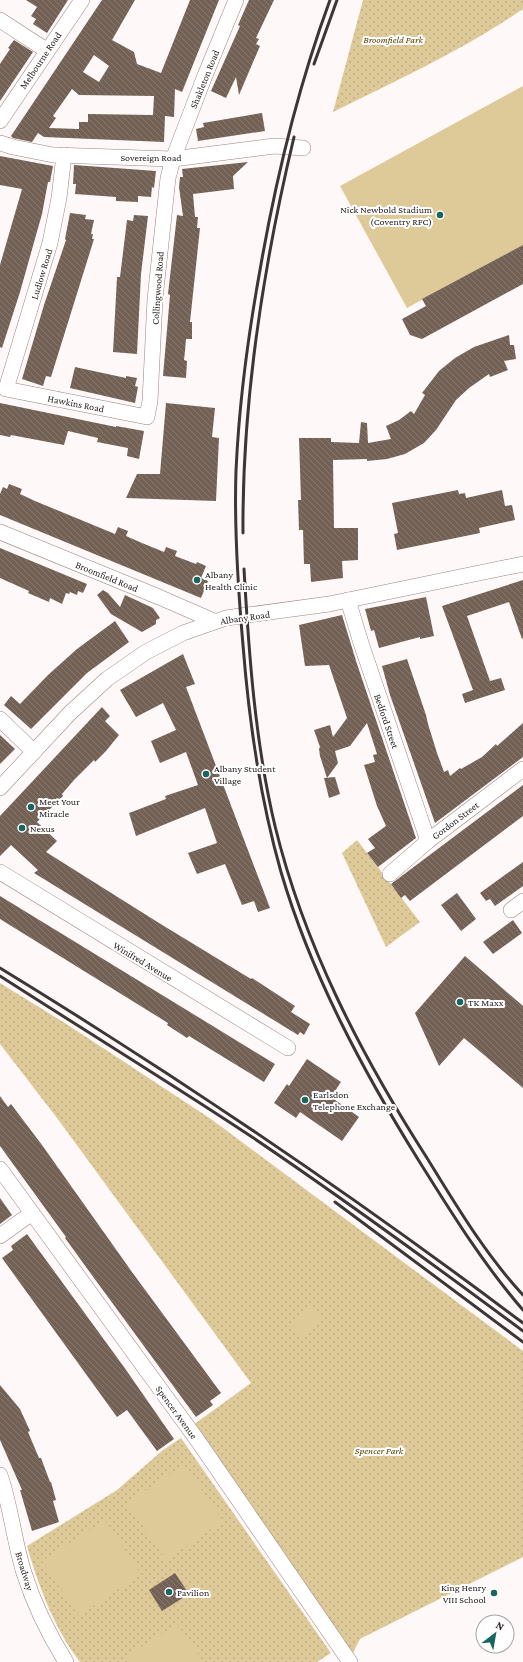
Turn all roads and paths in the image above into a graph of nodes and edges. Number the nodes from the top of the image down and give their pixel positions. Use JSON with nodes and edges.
{"nodes":[{"id":1,"x":82,"y":0,"type":"edge"},
{"id":2,"x":236,"y":0,"type":"edge"},
{"id":3,"x":0,"y":20,"type":"edge"},
{"id":4,"x":46,"y":50,"type":"junction"},
{"id":5,"x":0,"y":121,"type":"edge"},
{"id":6,"x":0,"y":143,"type":"edge"},
{"id":7,"x":303,"y":148,"type":"dead end"},
{"id":8,"x":64,"y":156,"type":"junction"},
{"id":9,"x":173,"y":159,"type":"junction"},
{"id":10,"x":6,"y":390,"type":"joint"},
{"id":11,"x":147,"y":417,"type":"joint"},
{"id":12,"x":0,"y":532,"type":"edge"},
{"id":13,"x":523,"y":564,"type":"edge"},
{"id":14,"x":348,"y":600,"type":"junction"},
{"id":15,"x":214,"y":622,"type":"junction"},
{"id":16,"x":0,"y":719,"type":"edge"},
{"id":17,"x":34,"y":752,"type":"junction"},
{"id":18,"x":523,"y":769,"type":"edge"},
{"id":19,"x":0,"y":788,"type":"edge"},
{"id":20,"x":428,"y":841,"type":"junction"},
{"id":21,"x":0,"y":872,"type":"edge"},
{"id":22,"x":390,"y":874,"type":"dead end"},
{"id":23,"x":288,"y":1048,"type":"dead end"},
{"id":24,"x":0,"y":1168,"type":"edge"},
{"id":25,"x":32,"y":1213,"type":"junction"},
{"id":26,"x":0,"y":1236,"type":"edge"},
{"id":27,"x":0,"y":1475,"type":"edge"},
{"id":28,"x":348,"y":1661,"type":"edge"},
{"id":29,"x":66,"y":1662,"type":"edge"}],
"edges":[{"from":1,"to":4,"type":"street","name":"Melbourne Road"},
{"from":2,"to":9,"type":"street","name":"Shakleton Road"},
{"from":3,"to":4,"type":"street"},
{"from":4,"to":5,"type":"street","name":"Melbourne Road"},
{"from":6,"to":8,"type":"street","name":"Sovereign Road"},
{"from":7,"to":9,"type":"street","name":"Sovereign Road"},
{"from":8,"to":9,"type":"street","name":"Sovereign Road"},
{"from":8,"to":10,"type":"street","name":"Ludlow Road"},
{"from":9,"to":11,"type":"street","name":"Collingwood Road"},
{"from":10,"to":11,"type":"street","name":"Hawkins Road"},
{"from":12,"to":15,"type":"street","name":"Broomfield Road"},
{"from":13,"to":14,"type":"street","name":"Albany Road"},
{"from":14,"to":15,"type":"street","name":"Albany Road"},
{"from":14,"to":20,"type":"street","name":"Bedford Street"},
{"from":15,"to":17,"type":"street","name":"Albany Road"},
{"from":16,"to":17,"type":"street"},
{"from":17,"to":19,"type":"street","name":"Albany Road"},
{"from":18,"to":20,"type":"street","name":"Gordon Street"},
{"from":20,"to":22,"type":"street","name":"Gordon Street"},
{"from":21,"to":23,"type":"street","name":"Winifred Avenue"},
{"from":24,"to":25,"type":"street","name":"Spencer Avenue"},
{"from":25,"to":26,"type":"street"},
{"from":25,"to":28,"type":"street","name":"Spencer Avenue"},
{"from":27,"to":29,"type":"street","name":"Broadway"}]}
